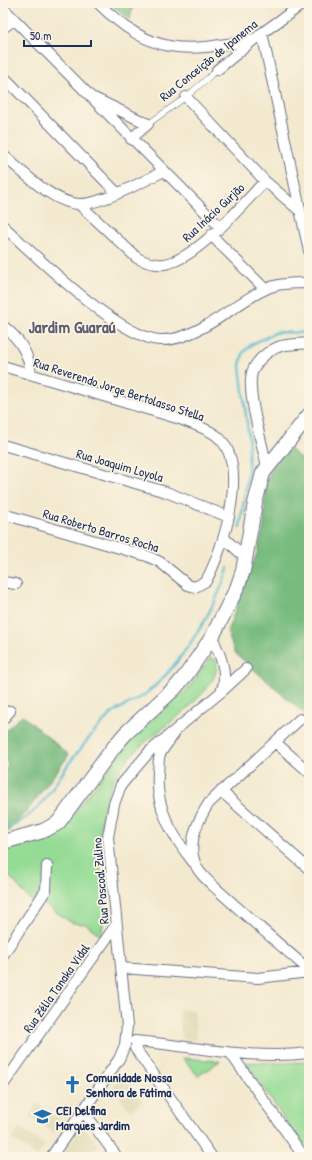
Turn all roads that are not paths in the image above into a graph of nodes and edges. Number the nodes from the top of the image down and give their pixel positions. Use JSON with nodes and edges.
{"nodes":[{"id":1,"x":98,"y":3,"type":"edge"},
{"id":2,"x":304,"y":3,"type":"edge"},
{"id":3,"x":3,"y":8,"type":"edge"},
{"id":4,"x":14,"y":20,"type":"junction"},
{"id":5,"x":3,"y":28,"type":"edge"},
{"id":6,"x":258,"y":36,"type":"junction"},
{"id":7,"x":217,"y":70,"type":"joint"},
{"id":8,"x":3,"y":76,"type":"edge"},
{"id":9,"x":86,"y":93,"type":"junction"},
{"id":10,"x":186,"y":97,"type":"junction"},
{"id":11,"x":148,"y":124,"type":"junction"},
{"id":12,"x":131,"y":139,"type":"junction"},
{"id":13,"x":3,"y":155,"type":"edge"},
{"id":14,"x":164,"y":171,"type":"junction"},
{"id":15,"x":265,"y":181,"type":"junction"},
{"id":16,"x":116,"y":192,"type":"junction"},
{"id":17,"x":79,"y":204,"type":"junction"},
{"id":18,"x":300,"y":211,"type":"junction"},
{"id":19,"x":3,"y":226,"type":"edge"},
{"id":20,"x":220,"y":227,"type":"junction"},
{"id":21,"x":211,"y":235,"type":"junction"},
{"id":22,"x":309,"y":251,"type":"edge"},
{"id":23,"x":309,"y":283,"type":"edge"},
{"id":24,"x":265,"y":289,"type":"junction"},
{"id":25,"x":3,"y":326,"type":"edge"},
{"id":26,"x":309,"y":343,"type":"edge"},
{"id":27,"x":3,"y":366,"type":"edge"},
{"id":28,"x":31,"y":374,"type":"junction"},
{"id":29,"x":309,"y":415,"type":"edge"},
{"id":30,"x":3,"y":445,"type":"edge"},
{"id":31,"x":267,"y":466,"type":"junction"},
{"id":32,"x":3,"y":514,"type":"edge"},
{"id":33,"x":229,"y":516,"type":"junction"},
{"id":34,"x":227,"y":540,"type":"junction"},
{"id":35,"x":243,"y":555,"type":"junction"},
{"id":36,"x":206,"y":581,"type":"joint"},
{"id":37,"x":3,"y":582,"type":"edge"},
{"id":38,"x":16,"y":584,"type":"dead end"},
{"id":39,"x":212,"y":637,"type":"junction"},
{"id":40,"x":246,"y":669,"type":"dead end"},
{"id":41,"x":221,"y":692,"type":"junction"},
{"id":42,"x":300,"y":719,"type":"dead end"},
{"id":43,"x":178,"y":728,"type":"junction"},
{"id":44,"x":275,"y":742,"type":"junction"},
{"id":45,"x":309,"y":772,"type":"edge"},
{"id":46,"x":221,"y":791,"type":"junction"},
{"id":47,"x":3,"y":842,"type":"edge"},
{"id":48,"x":195,"y":865,"type":"junction"},
{"id":49,"x":47,"y":866,"type":"dead end"},
{"id":50,"x":309,"y":869,"type":"edge"},
{"id":51,"x":116,"y":925,"type":"junction"},
{"id":52,"x":3,"y":955,"type":"edge"},
{"id":53,"x":121,"y":968,"type":"junction"},
{"id":54,"x":309,"y":971,"type":"edge"},
{"id":55,"x":131,"y":1045,"type":"junction"},
{"id":56,"x":309,"y":1052,"type":"edge"},
{"id":57,"x":231,"y":1054,"type":"junction"},
{"id":58,"x":3,"y":1085,"type":"edge"},
{"id":59,"x":84,"y":1112,"type":"junction"},
{"id":60,"x":309,"y":1154,"type":"edge"},
{"id":61,"x":51,"y":1157,"type":"edge"},
{"id":62,"x":117,"y":1157,"type":"edge"},
{"id":63,"x":212,"y":1157,"type":"edge"},
{"id":64,"x":303,"y":1157,"type":"edge"}],
"edges":[{"from":1,"to":6,"type":"street"},
{"from":2,"to":6,"type":"street","name":"Rua Conceição de Ipanema"},
{"from":3,"to":4,"type":"street"},
{"from":4,"to":5,"type":"street"},
{"from":4,"to":9,"type":"street"},
{"from":6,"to":7,"type":"street","name":"Rua Conceição de Ipanema"},
{"from":6,"to":18,"type":"street"},
{"from":7,"to":10,"type":"lane","name":"Rua Conceição de Ipanema"},
{"from":8,"to":16,"type":"street"},
{"from":9,"to":11,"type":"street"},
{"from":9,"to":12,"type":"street"},
{"from":10,"to":11,"type":"lane","name":"Rua Conceição de Ipanema"},
{"from":10,"to":15,"type":"street"},
{"from":11,"to":12,"type":"street"},
{"from":12,"to":14,"type":"street"},
{"from":13,"to":17,"type":"street"},
{"from":14,"to":16,"type":"street"},
{"from":14,"to":20,"type":"street"},
{"from":15,"to":18,"type":"street"},
{"from":15,"to":20,"type":"street","name":"Rua Inácio Gurjão"},
{"from":16,"to":17,"type":"street"},
{"from":17,"to":21,"type":"street","name":"Rua Inácio Gurjão"},
{"from":18,"to":22,"type":"street"},
{"from":19,"to":24,"type":"street"},
{"from":20,"to":21,"type":"street","name":"Rua Inácio Gurjão"},
{"from":21,"to":24,"type":"street"},
{"from":23,"to":24,"type":"street"},
{"from":25,"to":28,"type":"street"},
{"from":26,"to":31,"type":"street"},
{"from":27,"to":28,"type":"street","name":"Rua Reverendo Jorge Bertolasso Stella"},
{"from":28,"to":33,"type":"street","name":"Rua Reverendo Jorge Bertolasso Stella"},
{"from":29,"to":31,"type":"street"},
{"from":30,"to":33,"type":"street","name":"Rua Joaquim Loyola"},
{"from":31,"to":35,"type":"street"},
{"from":32,"to":36,"type":"street","name":"Rua Roberto Barros Rocha"},
{"from":33,"to":34,"type":"street","name":"Rua Reverendo Jorge Bertolasso Stella"},
{"from":34,"to":35,"type":"street"},
{"from":34,"to":36,"type":"street","name":"Rua Reverendo Jorge Bertolasso Stella"},
{"from":35,"to":39,"type":"street"},
{"from":37,"to":38,"type":"street"},
{"from":39,"to":41,"type":"street"},
{"from":39,"to":47,"type":"street"},
{"from":40,"to":41,"type":"street","name":"Rua Pascoal Zulino"},
{"from":41,"to":43,"type":"street","name":"Rua Pascoal Zulino"},
{"from":42,"to":44,"type":"street"},
{"from":43,"to":48,"type":"street"},
{"from":43,"to":51,"type":"street","name":"Rua Pascoal Zulino"},
{"from":44,"to":45,"type":"street"},
{"from":44,"to":46,"type":"street"},
{"from":46,"to":48,"type":"street"},
{"from":46,"to":50,"type":"street"},
{"from":48,"to":54,"type":"street"},
{"from":49,"to":52,"type":"street"},
{"from":51,"to":53,"type":"street","name":"Rua Pascoal Zulino"},
{"from":51,"to":58,"type":"street","name":"Rua Zélia Tanaka Vidal"},
{"from":53,"to":54,"type":"street"},
{"from":53,"to":55,"type":"street","name":"Rua Pascoal Zulino"},
{"from":55,"to":57,"type":"street"},
{"from":55,"to":59,"type":"street"},
{"from":55,"to":63,"type":"street"},
{"from":56,"to":57,"type":"street"},
{"from":57,"to":64,"type":"street"},
{"from":59,"to":61,"type":"street"},
{"from":59,"to":62,"type":"street"},
{"from":60,"to":64,"type":"street"}]}
